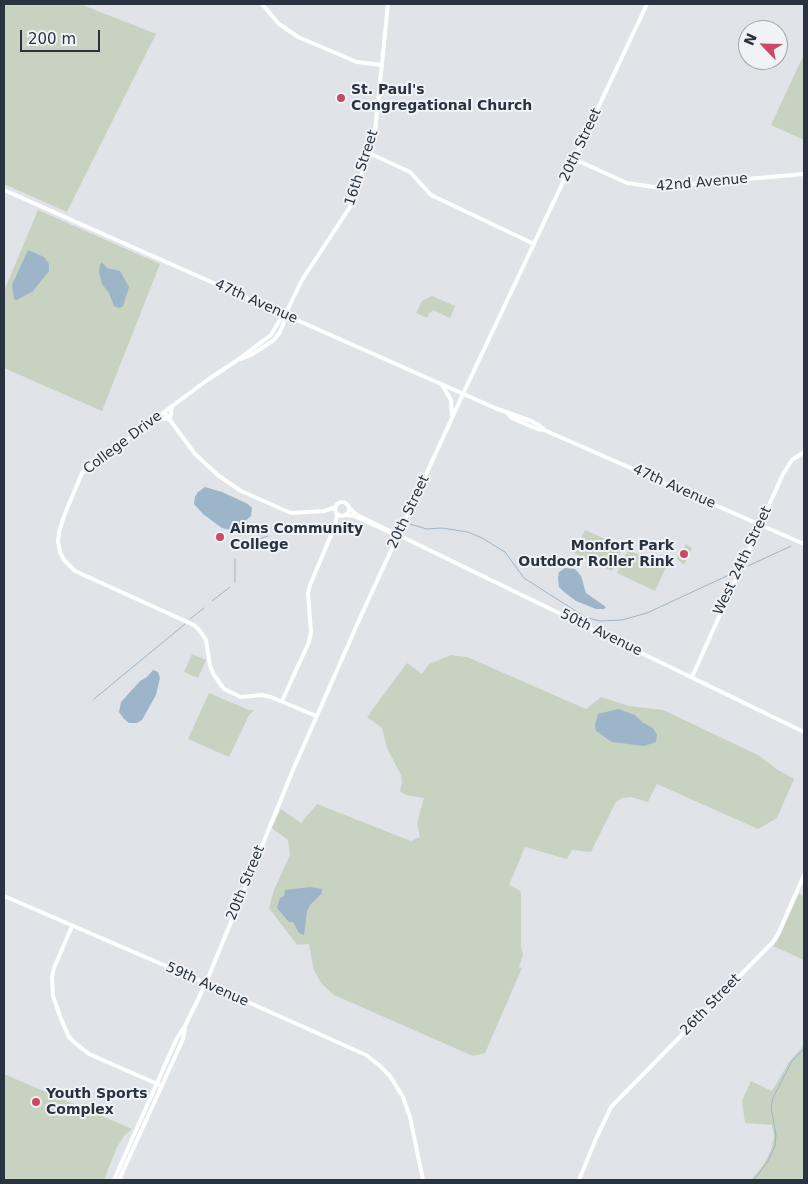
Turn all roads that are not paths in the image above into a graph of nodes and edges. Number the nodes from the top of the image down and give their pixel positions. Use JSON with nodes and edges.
{"nodes":[{"id":1,"x":262,"y":4,"type":"edge"},
{"id":2,"x":388,"y":4,"type":"edge"},
{"id":3,"x":647,"y":4,"type":"edge"},
{"id":4,"x":382,"y":65,"type":"junction"},
{"id":5,"x":369,"y":153,"type":"junction"},
{"id":6,"x":574,"y":159,"type":"junction"},
{"id":7,"x":804,"y":174,"type":"edge"},
{"id":8,"x":4,"y":190,"type":"edge"},
{"id":9,"x":534,"y":244,"type":"junction"},
{"id":10,"x":285,"y":315,"type":"junction"},
{"id":11,"x":440,"y":384,"type":"junction"},
{"id":12,"x":463,"y":394,"type":"junction"},
{"id":13,"x":172,"y":406,"type":"junction"},
{"id":14,"x":164,"y":412,"type":"junction"},
{"id":15,"x":155,"y":418,"type":"junction"},
{"id":16,"x":452,"y":418,"type":"junction"},
{"id":17,"x":170,"y":419,"type":"junction"},
{"id":18,"x":804,"y":452,"type":"edge"},
{"id":19,"x":336,"y":507,"type":"junction"},
{"id":20,"x":349,"y":508,"type":"junction"},
{"id":21,"x":324,"y":511,"type":"junction"},
{"id":22,"x":337,"y":514,"type":"junction"},
{"id":23,"x":345,"y":515,"type":"junction"},
{"id":24,"x":760,"y":525,"type":"junction"},
{"id":25,"x":335,"y":526,"type":"junction"},
{"id":26,"x":398,"y":535,"type":"junction"},
{"id":27,"x":804,"y":544,"type":"edge"},
{"id":28,"x":692,"y":677,"type":"junction"},
{"id":29,"x":282,"y":701,"type":"junction"},
{"id":30,"x":316,"y":716,"type":"junction"},
{"id":31,"x":804,"y":732,"type":"edge"},
{"id":32,"x":804,"y":876,"type":"edge"},
{"id":33,"x":4,"y":896,"type":"edge"},
{"id":34,"x":72,"y":926,"type":"junction"},
{"id":35,"x":206,"y":983,"type":"junction"},
{"id":36,"x":159,"y":1085,"type":"junction"},
{"id":37,"x":122,"y":1167,"type":"junction"},
{"id":38,"x":114,"y":1180,"type":"edge"},
{"id":39,"x":119,"y":1180,"type":"edge"},
{"id":40,"x":423,"y":1180,"type":"edge"},
{"id":41,"x":579,"y":1180,"type":"edge"}],
"edges":[{"from":1,"to":4,"type":"street"},
{"from":2,"to":4,"type":"street","name":"16th Street"},
{"from":3,"to":6,"type":"street","name":"20th Street"},
{"from":4,"to":5,"type":"street","name":"16th Street"},
{"from":5,"to":9,"type":"street"},
{"from":5,"to":10,"type":"street","name":"16th Street"},
{"from":6,"to":7,"type":"street","name":"42nd Avenue"},
{"from":6,"to":9,"type":"street","name":"20th Street"},
{"from":8,"to":10,"type":"street","name":"47th Avenue"},
{"from":9,"to":12,"type":"street","name":"20th Street"},
{"from":10,"to":11,"type":"street","name":"47th Avenue"},
{"from":10,"to":13,"type":"street","name":"College Drive"},
{"from":11,"to":12,"type":"street","name":"47th Avenue"},
{"from":11,"to":16,"type":"street"},
{"from":12,"to":16,"type":"street","name":"20th Street"},
{"from":12,"to":24,"type":"street","name":"47th Avenue"},
{"from":13,"to":14,"type":"street","name":"College Drive"},
{"from":13,"to":17,"type":"street"},
{"from":14,"to":15,"type":"street","name":"College Drive"},
{"from":14,"to":17,"type":"street"},
{"from":15,"to":17,"type":"street"},
{"from":15,"to":29,"type":"street","name":"College Drive"},
{"from":16,"to":26,"type":"street","name":"20th Street"},
{"from":17,"to":21,"type":"street"},
{"from":18,"to":24,"type":"street","name":"West 24th Street"},
{"from":19,"to":20,"type":"street"},
{"from":19,"to":21,"type":"street"},
{"from":19,"to":22,"type":"street"},
{"from":20,"to":23,"type":"street"},
{"from":20,"to":26,"type":"street","name":"50th Avenue"},
{"from":21,"to":22,"type":"street"},
{"from":22,"to":23,"type":"street"},
{"from":22,"to":25,"type":"street"},
{"from":23,"to":25,"type":"street"},
{"from":23,"to":26,"type":"street","name":"50th Avenue"},
{"from":24,"to":27,"type":"street","name":"47th Avenue"},
{"from":24,"to":28,"type":"street","name":"West 24th Street"},
{"from":25,"to":29,"type":"street"},
{"from":26,"to":28,"type":"street","name":"50th Avenue"},
{"from":26,"to":30,"type":"street","name":"20th Street"},
{"from":28,"to":31,"type":"street","name":"50th Avenue"},
{"from":29,"to":30,"type":"street","name":"College Drive"},
{"from":30,"to":35,"type":"street","name":"20th Street"},
{"from":32,"to":41,"type":"street","name":"26th Street"},
{"from":33,"to":34,"type":"street","name":"59th Avenue"},
{"from":34,"to":35,"type":"street","name":"59th Avenue"},
{"from":34,"to":36,"type":"street"},
{"from":35,"to":36,"type":"street","name":"20th Street"},
{"from":35,"to":40,"type":"street","name":"59th Avenue"},
{"from":36,"to":37,"type":"street","name":"20th Street"},
{"from":37,"to":38,"type":"street","name":"20th Street"},
{"from":37,"to":39,"type":"street","name":"20th Street"}]}
